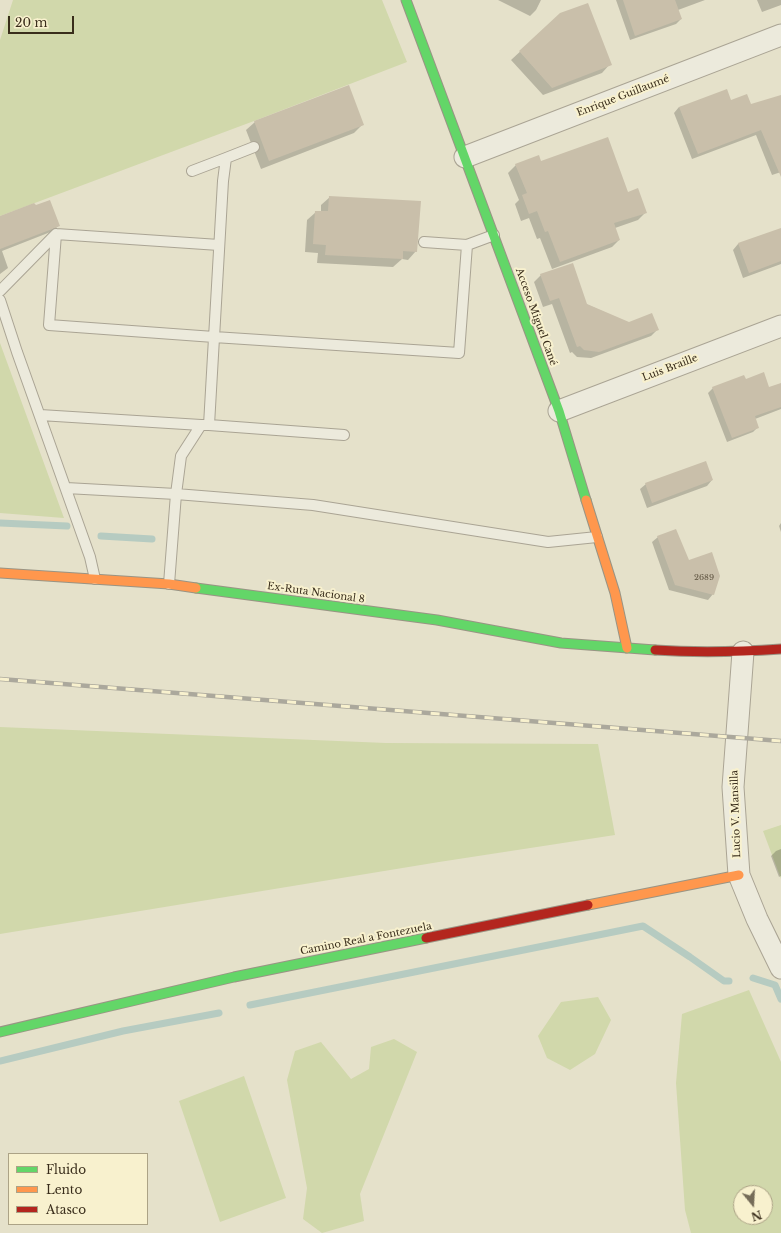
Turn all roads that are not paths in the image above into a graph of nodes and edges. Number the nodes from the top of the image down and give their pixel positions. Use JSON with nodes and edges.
{"nodes":[{"id":1,"x":406,"y":0,"type":"edge"},
{"id":2,"x":781,"y":35,"type":"edge"},
{"id":3,"x":254,"y":147,"type":"dead end"},
{"id":4,"x":465,"y":157,"type":"junction"},
{"id":5,"x":226,"y":158,"type":"junction"},
{"id":6,"x":192,"y":171,"type":"dead end"},
{"id":7,"x":56,"y":234,"type":"junction"},
{"id":8,"x":494,"y":235,"type":"junction"},
{"id":9,"x":424,"y":242,"type":"dead end"},
{"id":10,"x":219,"y":245,"type":"junction"},
{"id":11,"x":467,"y":245,"type":"junction"},
{"id":12,"x":0,"y":292,"type":"edge"},
{"id":13,"x":0,"y":300,"type":"edge"},
{"id":14,"x":781,"y":326,"type":"edge"},
{"id":15,"x":214,"y":337,"type":"junction"},
{"id":16,"x":559,"y":411,"type":"junction"},
{"id":17,"x":40,"y":415,"type":"junction"},
{"id":18,"x":205,"y":425,"type":"junction"},
{"id":19,"x":344,"y":435,"type":"dead end"},
{"id":20,"x":66,"y":488,"type":"junction"},
{"id":21,"x":176,"y":494,"type":"junction"},
{"id":22,"x":597,"y":537,"type":"junction"},
{"id":23,"x":0,"y":573,"type":"edge"},
{"id":24,"x":95,"y":579,"type":"junction"},
{"id":25,"x":169,"y":584,"type":"junction"},
{"id":26,"x":627,"y":648,"type":"junction"},
{"id":27,"x":781,"y":649,"type":"edge"},
{"id":28,"x":743,"y":652,"type":"junction"},
{"id":29,"x":739,"y":875,"type":"junction"},
{"id":30,"x":781,"y":968,"type":"edge"},
{"id":31,"x":0,"y":1032,"type":"edge"}],
"edges":[{"from":1,"to":4,"type":"main road","name":"Acceso Miguel Cané"},
{"from":2,"to":4,"type":"street","name":"Enrique Guillaumé"},
{"from":3,"to":5,"type":"lane"},
{"from":4,"to":8,"type":"main road","name":"Acceso Miguel Cané"},
{"from":5,"to":6,"type":"lane"},
{"from":5,"to":10,"type":"lane"},
{"from":7,"to":10,"type":"lane"},
{"from":7,"to":12,"type":"lane"},
{"from":7,"to":15,"type":"lane"},
{"from":8,"to":11,"type":"lane"},
{"from":8,"to":16,"type":"main road","name":"Acceso Miguel Cané"},
{"from":9,"to":11,"type":"lane"},
{"from":10,"to":15,"type":"lane"},
{"from":11,"to":15,"type":"lane"},
{"from":13,"to":17,"type":"lane"},
{"from":14,"to":16,"type":"street","name":"Luis Braille"},
{"from":15,"to":18,"type":"lane"},
{"from":16,"to":22,"type":"main road","name":"Acceso Miguel Cané"},
{"from":17,"to":18,"type":"lane"},
{"from":17,"to":20,"type":"lane"},
{"from":18,"to":19,"type":"lane"},
{"from":18,"to":21,"type":"lane"},
{"from":20,"to":21,"type":"lane"},
{"from":20,"to":24,"type":"lane"},
{"from":21,"to":22,"type":"lane"},
{"from":21,"to":25,"type":"lane"},
{"from":22,"to":26,"type":"main road","name":"Acceso Miguel Cané"},
{"from":23,"to":24,"type":"main road","name":"Ex-Ruta Nacional 8"},
{"from":24,"to":25,"type":"main road","name":"Ex-Ruta Nacional 8"},
{"from":25,"to":26,"type":"main road","name":"Ex-Ruta Nacional 8"},
{"from":26,"to":28,"type":"main road","name":"Ex-Ruta Nacional 8"},
{"from":27,"to":28,"type":"main road","name":"Ex-Ruta Nacional 8"},
{"from":28,"to":29,"type":"street","name":"Lucio V. Mansilla"},
{"from":29,"to":30,"type":"street","name":"Lucio V. Mansilla"},
{"from":29,"to":31,"type":"main road","name":"Camino Real a Fontezuela"}]}
